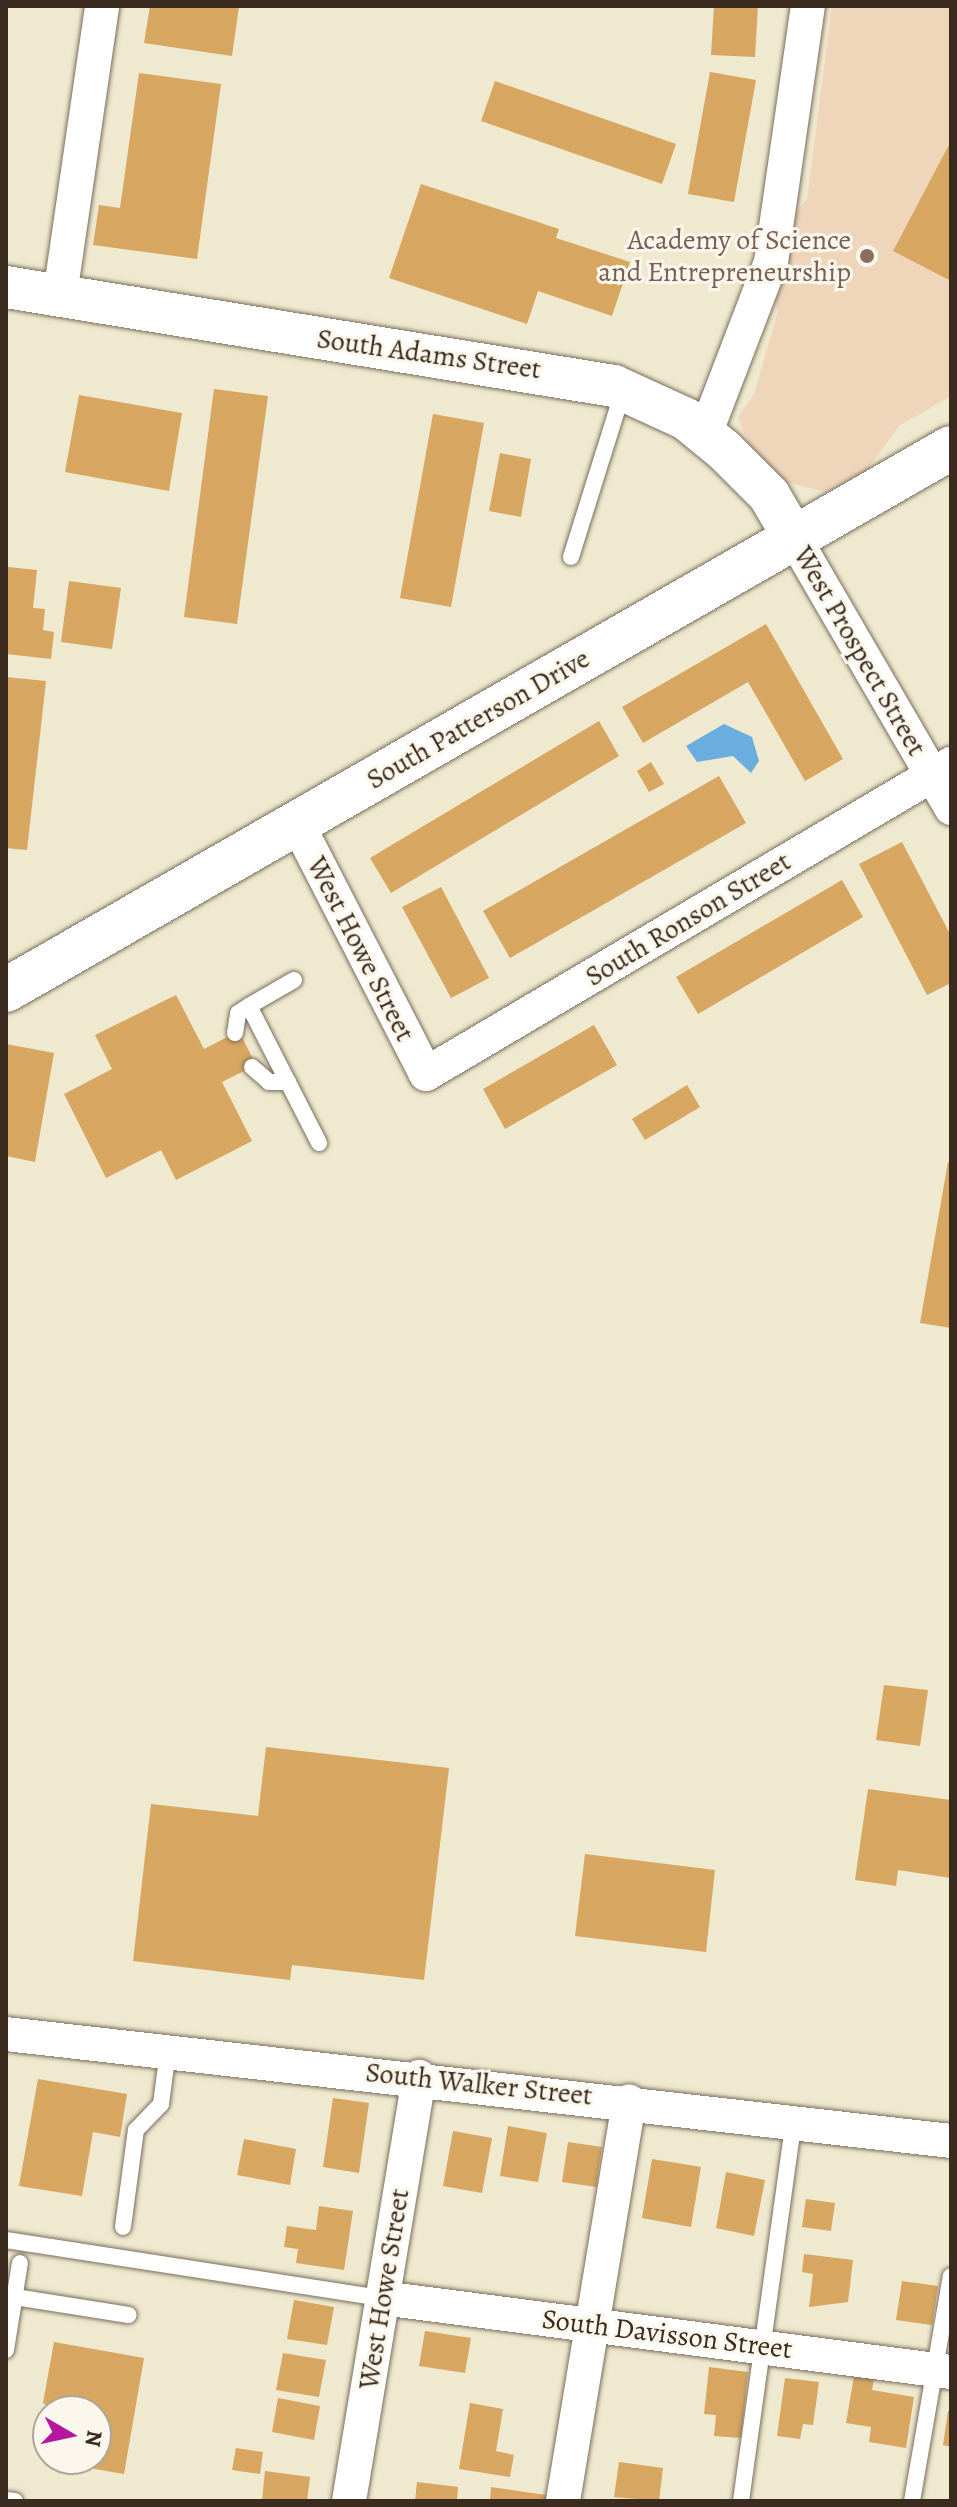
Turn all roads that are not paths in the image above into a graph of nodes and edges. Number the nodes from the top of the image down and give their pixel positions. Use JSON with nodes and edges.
{"nodes":[{"id":1,"x":102,"y":6,"type":"edge"},
{"id":2,"x":808,"y":6,"type":"edge"},
{"id":3,"x":6,"y":287,"type":"edge"},
{"id":4,"x":60,"y":295,"type":"junction"},
{"id":5,"x":623,"y":390,"type":"junction"},
{"id":6,"x":705,"y":434,"type":"junction"},
{"id":7,"x":951,"y":448,"type":"edge"},
{"id":8,"x":793,"y":536,"type":"junction"},
{"id":9,"x":571,"y":557,"type":"dead end"},
{"id":10,"x":941,"y":769,"type":"edge"},
{"id":11,"x":951,"y":808,"type":"edge"},
{"id":12,"x":297,"y":823,"type":"junction"},
{"id":13,"x":294,"y":980,"type":"dead end"},
{"id":14,"x":6,"y":990,"type":"edge"},
{"id":15,"x":249,"y":1006,"type":"junction"},
{"id":16,"x":235,"y":1033,"type":"dead end"},
{"id":17,"x":252,"y":1067,"type":"dead end"},
{"id":18,"x":426,"y":1074,"type":"joint"},
{"id":19,"x":288,"y":1082,"type":"junction"},
{"id":20,"x":319,"y":1143,"type":"dead end"},
{"id":21,"x":6,"y":2034,"type":"edge"},
{"id":22,"x":168,"y":2051,"type":"junction"},
{"id":23,"x":419,"y":2077,"type":"junction"},
{"id":24,"x":629,"y":2101,"type":"junction"},
{"id":25,"x":794,"y":2121,"type":"junction"},
{"id":26,"x":951,"y":2141,"type":"edge"},
{"id":27,"x":123,"y":2227,"type":"dead end"},
{"id":28,"x":6,"y":2240,"type":"edge"},
{"id":29,"x":20,"y":2263,"type":"dead end"},
{"id":30,"x":951,"y":2276,"type":"edge"},
{"id":31,"x":15,"y":2297,"type":"junction"},
{"id":32,"x":382,"y":2298,"type":"junction"},
{"id":33,"x":129,"y":2315,"type":"dead end"},
{"id":34,"x":592,"y":2324,"type":"junction"},
{"id":35,"x":766,"y":2347,"type":"junction"},
{"id":36,"x":6,"y":2350,"type":"edge"},
{"id":37,"x":942,"y":2371,"type":"edge"},
{"id":38,"x":6,"y":2500,"type":"edge"},
{"id":39,"x":15,"y":2501,"type":"edge"},
{"id":40,"x":349,"y":2501,"type":"edge"},
{"id":41,"x":563,"y":2501,"type":"edge"},
{"id":42,"x":741,"y":2501,"type":"edge"},
{"id":43,"x":912,"y":2501,"type":"edge"}],
"edges":[{"from":1,"to":4,"type":"street"},
{"from":2,"to":6,"type":"street"},
{"from":3,"to":4,"type":"street","name":"South Adams Street"},
{"from":4,"to":5,"type":"street","name":"South Adams Street"},
{"from":5,"to":6,"type":"street","name":"South Adams Street"},
{"from":5,"to":9,"type":"lane"},
{"from":6,"to":8,"type":"street","name":"South Adams Street"},
{"from":7,"to":8,"type":"main road","name":"South Patterson Drive"},
{"from":8,"to":10,"type":"street","name":"West Prospect Street"},
{"from":8,"to":12,"type":"main road","name":"South Patterson Drive"},
{"from":10,"to":11,"type":"street","name":"West Prospect Street"},
{"from":10,"to":18,"type":"street","name":"South Ronson Street"},
{"from":12,"to":14,"type":"main road","name":"South Patterson Drive"},
{"from":12,"to":18,"type":"street","name":"West Howe Street"},
{"from":13,"to":15,"type":"lane"},
{"from":15,"to":16,"type":"lane"},
{"from":15,"to":19,"type":"lane"},
{"from":17,"to":19,"type":"lane"},
{"from":19,"to":20,"type":"lane"},
{"from":21,"to":22,"type":"street","name":"South Walker Street"},
{"from":22,"to":23,"type":"street","name":"South Walker Street"},
{"from":22,"to":27,"type":"lane"},
{"from":23,"to":24,"type":"street","name":"South Walker Street"},
{"from":23,"to":32,"type":"street","name":"West Howe Street"},
{"from":24,"to":25,"type":"street","name":"South Walker Street"},
{"from":24,"to":34,"type":"street"},
{"from":25,"to":26,"type":"street","name":"South Walker Street"},
{"from":25,"to":35,"type":"lane"},
{"from":28,"to":32,"type":"lane"},
{"from":29,"to":31,"type":"lane"},
{"from":30,"to":37,"type":"lane"},
{"from":31,"to":33,"type":"lane"},
{"from":31,"to":36,"type":"lane"},
{"from":32,"to":34,"type":"street","name":"South Davisson Street"},
{"from":32,"to":40,"type":"street","name":"West Howe Street"},
{"from":34,"to":35,"type":"street","name":"South Davisson Street"},
{"from":34,"to":41,"type":"street"},
{"from":35,"to":37,"type":"street","name":"South Davisson Street"},
{"from":35,"to":42,"type":"lane"},
{"from":37,"to":43,"type":"lane"},
{"from":38,"to":39,"type":"lane"}]}
